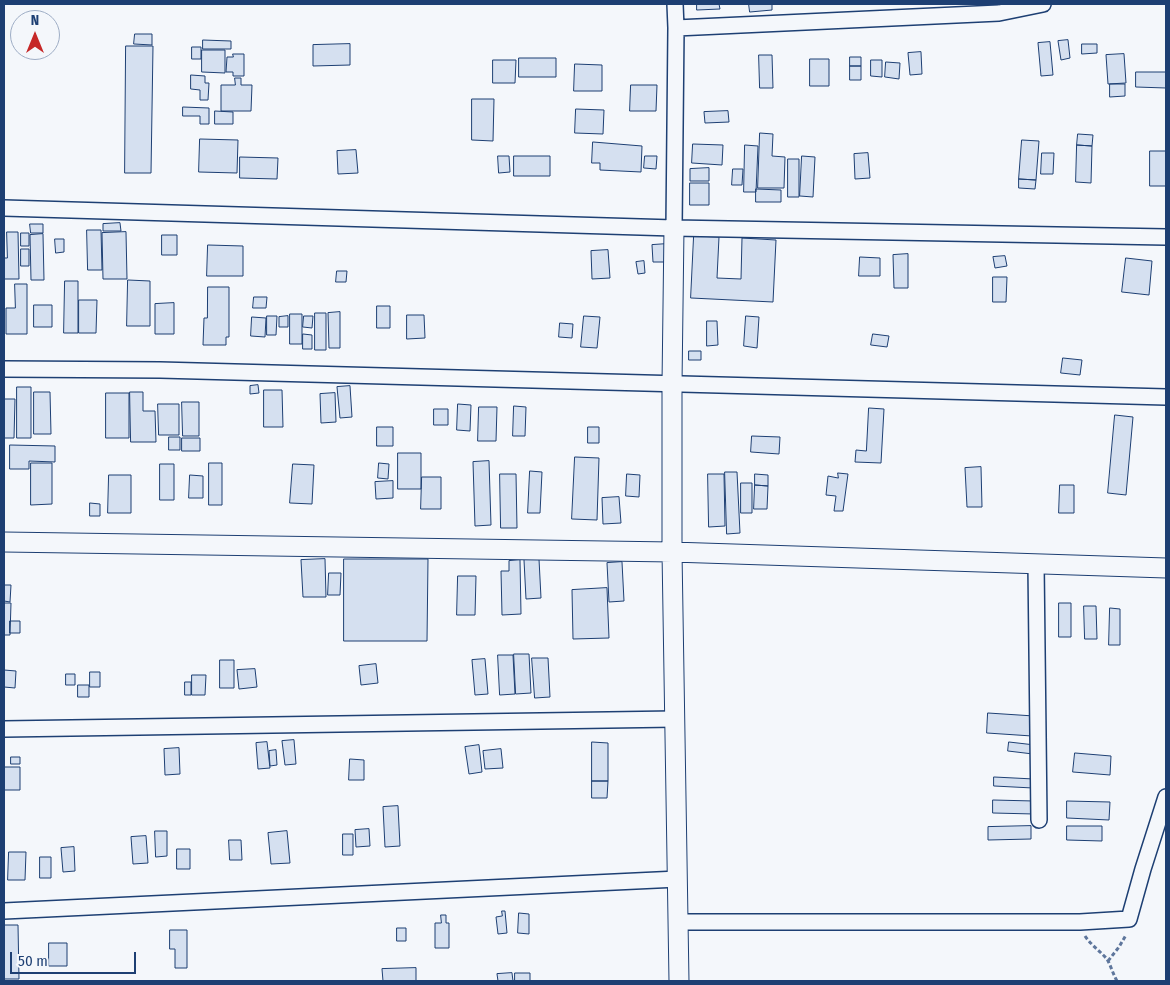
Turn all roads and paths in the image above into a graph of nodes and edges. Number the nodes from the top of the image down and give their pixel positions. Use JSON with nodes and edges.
{"nodes":[{"id":1,"x":675,"y":4,"type":"edge"},
{"id":2,"x":1043,"y":4,"type":"edge"},
{"id":3,"x":676,"y":28,"type":"junction"},
{"id":4,"x":4,"y":208,"type":"edge"},
{"id":5,"x":674,"y":228,"type":"junction"},
{"id":6,"x":1166,"y":237,"type":"edge"},
{"id":7,"x":4,"y":369,"type":"edge"},
{"id":8,"x":672,"y":384,"type":"junction"},
{"id":9,"x":1166,"y":397,"type":"edge"},
{"id":10,"x":4,"y":542,"type":"edge"},
{"id":11,"x":672,"y":552,"type":"junction"},
{"id":12,"x":1036,"y":564,"type":"junction"},
{"id":13,"x":1166,"y":568,"type":"edge"},
{"id":14,"x":675,"y":719,"type":"junction"},
{"id":15,"x":4,"y":729,"type":"edge"},
{"id":16,"x":1166,"y":797,"type":"edge"},
{"id":17,"x":1039,"y":820,"type":"dead end"},
{"id":18,"x":678,"y":879,"type":"junction"},
{"id":19,"x":4,"y":911,"type":"edge"},
{"id":20,"x":1129,"y":919,"type":"junction"},
{"id":21,"x":679,"y":922,"type":"junction"},
{"id":22,"x":1080,"y":922,"type":"junction"},
{"id":23,"x":1108,"y":961,"type":"junction"},
{"id":24,"x":680,"y":981,"type":"edge"},
{"id":25,"x":1117,"y":981,"type":"edge"}],
"edges":[{"from":1,"to":3,"type":"street"},
{"from":2,"to":3,"type":"street"},
{"from":3,"to":5,"type":"street"},
{"from":4,"to":5,"type":"street"},
{"from":5,"to":6,"type":"street"},
{"from":5,"to":8,"type":"street"},
{"from":7,"to":8,"type":"street"},
{"from":8,"to":9,"type":"street"},
{"from":8,"to":11,"type":"street"},
{"from":10,"to":11,"type":"street"},
{"from":11,"to":12,"type":"street"},
{"from":11,"to":14,"type":"street"},
{"from":12,"to":13,"type":"street"},
{"from":12,"to":17,"type":"street"},
{"from":14,"to":15,"type":"street"},
{"from":14,"to":18,"type":"street"},
{"from":16,"to":20,"type":"street"},
{"from":18,"to":19,"type":"street"},
{"from":18,"to":21,"type":"street"},
{"from":20,"to":22,"type":"street"},
{"from":20,"to":23,"type":"path"},
{"from":21,"to":22,"type":"street"},
{"from":21,"to":24,"type":"street"},
{"from":22,"to":23,"type":"path"},
{"from":23,"to":25,"type":"path"}]}
